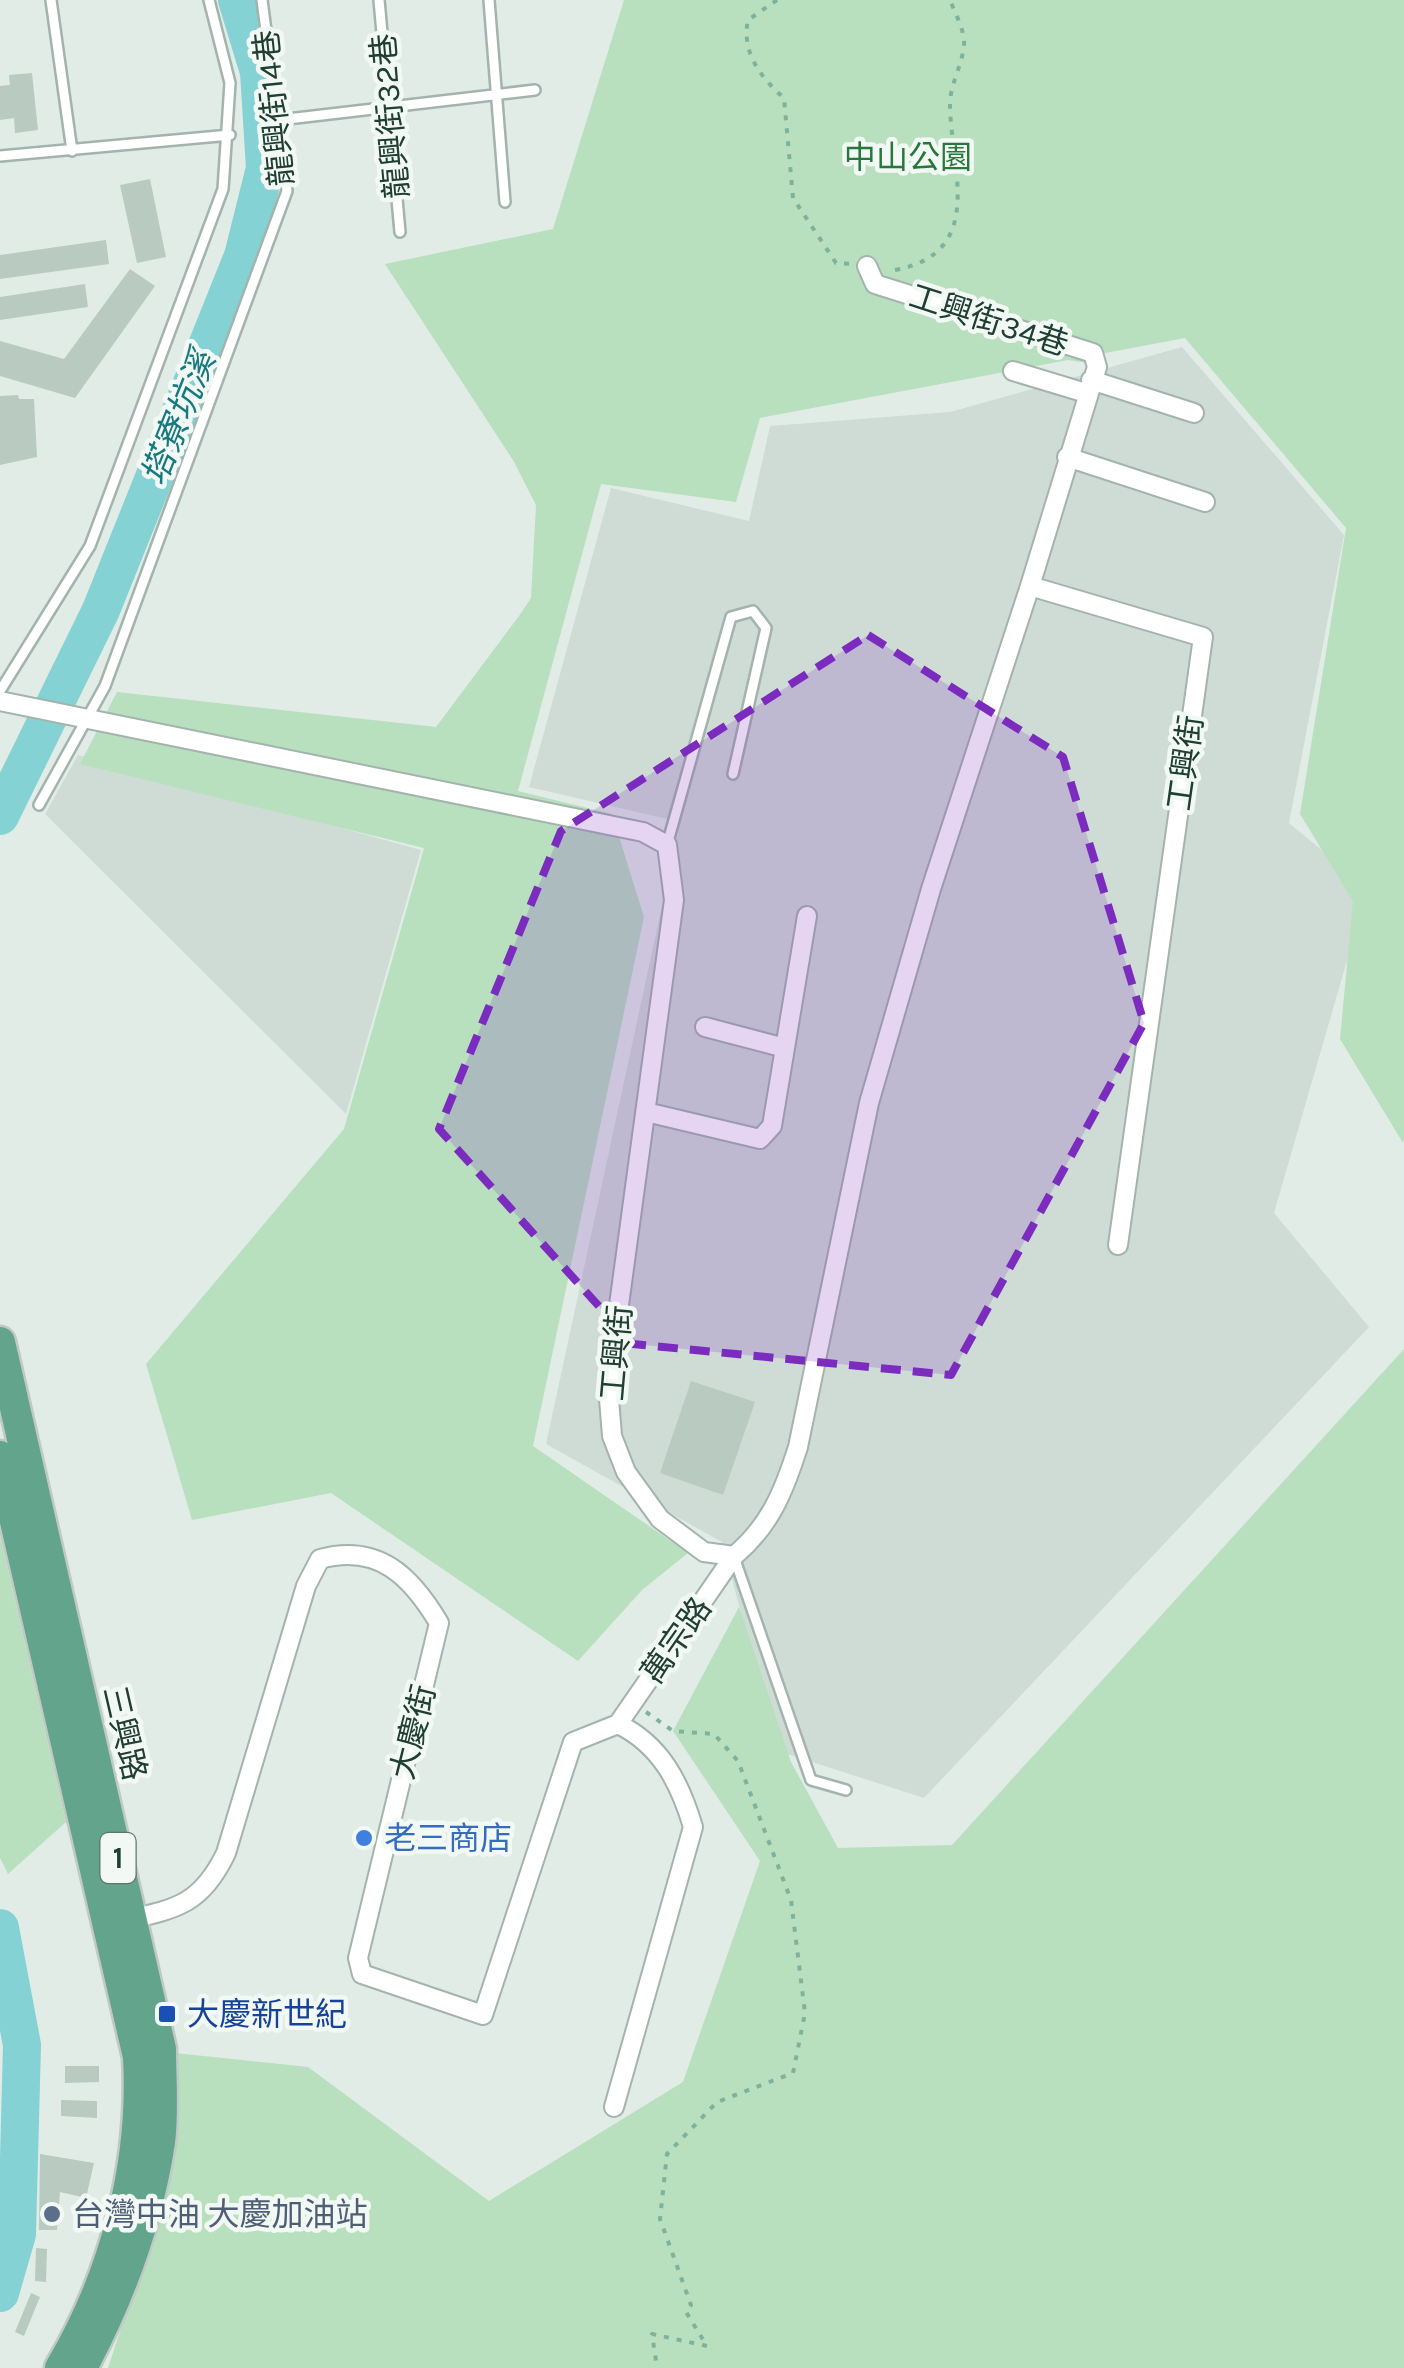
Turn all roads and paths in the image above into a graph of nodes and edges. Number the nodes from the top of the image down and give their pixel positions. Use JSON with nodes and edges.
{"nodes":[{"id":1,"x":209,"y":0,"type":"edge"},
{"id":2,"x":262,"y":0,"type":"edge"},
{"id":3,"x":379,"y":0,"type":"edge"},
{"id":4,"x":489,"y":0,"type":"edge"},
{"id":5,"x":777,"y":0,"type":"edge"},
{"id":6,"x":950,"y":0,"type":"edge"},
{"id":7,"x":51,"y":2,"type":"edge"},
{"id":8,"x":535,"y":90,"type":"dead end"},
{"id":9,"x":496,"y":94,"type":"junction"},
{"id":10,"x":389,"y":107,"type":"junction"},
{"id":11,"x":279,"y":120,"type":"junction"},
{"id":12,"x":230,"y":135,"type":"junction"},
{"id":13,"x":72,"y":152,"type":"junction"},
{"id":14,"x":0,"y":156,"type":"edge"},
{"id":15,"x":505,"y":202,"type":"dead end"},
{"id":16,"x":400,"y":232,"type":"dead end"},
{"id":17,"x":867,"y":266,"type":"junction"},
{"id":18,"x":1013,"y":370,"type":"dead end"},
{"id":19,"x":1088,"y":386,"type":"junction"},
{"id":20,"x":1194,"y":414,"type":"dead end"},
{"id":21,"x":1067,"y":457,"type":"junction"},
{"id":22,"x":1205,"y":502,"type":"dead end"},
{"id":23,"x":1030,"y":586,"type":"junction"},
{"id":24,"x":0,"y":691,"type":"edge"},
{"id":25,"x":0,"y":701,"type":"edge"},
{"id":26,"x":87,"y":719,"type":"junction"},
{"id":27,"x":733,"y":774,"type":"dead end"},
{"id":28,"x":39,"y":806,"type":"dead end"},
{"id":29,"x":667,"y":844,"type":"junction"},
{"id":30,"x":807,"y":916,"type":"dead end"},
{"id":31,"x":705,"y":1027,"type":"dead end"},
{"id":32,"x":785,"y":1048,"type":"junction"},
{"id":33,"x":646,"y":1112,"type":"junction"},
{"id":34,"x":1118,"y":1245,"type":"dead end"},
{"id":35,"x":0,"y":1342,"type":"edge"},
{"id":36,"x":0,"y":1456,"type":"edge"},
{"id":37,"x":734,"y":1556,"type":"junction"},
{"id":38,"x":632,"y":1702,"type":"junction"},
{"id":39,"x":618,"y":1724,"type":"junction"},
{"id":40,"x":846,"y":1790,"type":"dead end"},
{"id":41,"x":121,"y":1922,"type":"junction"},
{"id":42,"x":614,"y":2108,"type":"dead end"},
{"id":43,"x":60,"y":2368,"type":"edge"},
{"id":44,"x":82,"y":2368,"type":"edge"},
{"id":45,"x":658,"y":2368,"type":"edge"}],
"edges":[{"from":1,"to":12,"type":"lane"},
{"from":2,"to":11,"type":"lane","name":"龍興街14巷"},
{"from":3,"to":10,"type":"lane","name":"龍興街32巷"},
{"from":4,"to":9,"type":"lane"},
{"from":5,"to":17,"type":"path"},
{"from":6,"to":17,"type":"path"},
{"from":7,"to":13,"type":"lane"},
{"from":8,"to":9,"type":"lane"},
{"from":9,"to":10,"type":"lane"},
{"from":9,"to":15,"type":"lane"},
{"from":10,"to":11,"type":"lane"},
{"from":10,"to":16,"type":"lane","name":"龍興街32巷"},
{"from":11,"to":26,"type":"lane","name":"龍興街14巷"},
{"from":12,"to":13,"type":"lane"},
{"from":12,"to":24,"type":"lane"},
{"from":13,"to":14,"type":"lane"},
{"from":17,"to":19,"type":"street","name":"工興街34巷"},
{"from":18,"to":19,"type":"street"},
{"from":19,"to":20,"type":"street"},
{"from":19,"to":21,"type":"street"},
{"from":21,"to":22,"type":"street"},
{"from":21,"to":23,"type":"street"},
{"from":23,"to":34,"type":"street","name":"工興街"},
{"from":23,"to":37,"type":"street"},
{"from":25,"to":26,"type":"street"},
{"from":26,"to":28,"type":"lane","name":"龍興街14巷"},
{"from":26,"to":29,"type":"street"},
{"from":27,"to":29,"type":"lane"},
{"from":29,"to":33,"type":"street","name":"工興街"},
{"from":30,"to":32,"type":"street"},
{"from":31,"to":32,"type":"street"},
{"from":32,"to":33,"type":"street"},
{"from":33,"to":37,"type":"street","name":"工興街"},
{"from":35,"to":41,"type":"main road","name":"三興路","number":"1"},
{"from":36,"to":41,"type":"main road","name":"三興路","number":"1"},
{"from":37,"to":38,"type":"street","name":"萬宗路"},
{"from":37,"to":40,"type":"lane"},
{"from":38,"to":39,"type":"street","name":"萬宗路"},
{"from":38,"to":45,"type":"path"},
{"from":39,"to":41,"type":"street","name":"大慶街"},
{"from":39,"to":42,"type":"street"},
{"from":41,"to":43,"type":"main road","name":"三興路","number":"1"},
{"from":41,"to":44,"type":"main road","name":"三興路","number":"1"}]}
